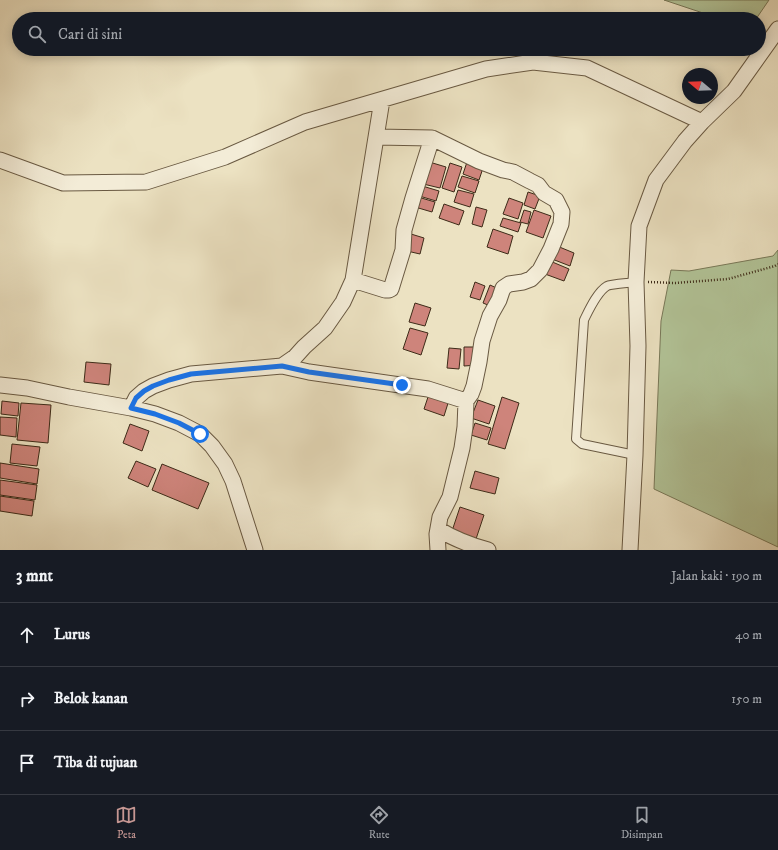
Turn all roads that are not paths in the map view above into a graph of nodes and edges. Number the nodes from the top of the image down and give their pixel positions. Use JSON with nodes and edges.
{"nodes":[{"id":1,"x":778,"y":29,"type":"edge"},
{"id":2,"x":766,"y":46,"type":"edge"},
{"id":3,"x":759,"y":56,"type":"edge"},
{"id":4,"x":382,"y":100,"type":"junction"},
{"id":5,"x":702,"y":122,"type":"junction"},
{"id":6,"x":376,"y":137,"type":"junction"},
{"id":7,"x":432,"y":138,"type":"junction"},
{"id":8,"x":0,"y":160,"type":"edge"},
{"id":9,"x":353,"y":280,"type":"junction"},
{"id":10,"x":636,"y":282,"type":"junction"},
{"id":11,"x":282,"y":366,"type":"junction"},
{"id":12,"x":0,"y":385,"type":"edge"},
{"id":13,"x":466,"y":401,"type":"junction"},
{"id":14,"x":131,"y":408,"type":"junction"},
{"id":15,"x":635,"y":455,"type":"junction"},
{"id":16,"x":438,"y":529,"type":"junction"},
{"id":17,"x":255,"y":550,"type":"edge"},
{"id":18,"x":438,"y":550,"type":"edge"},
{"id":19,"x":488,"y":550,"type":"edge"},
{"id":20,"x":630,"y":550,"type":"edge"}],
"edges":[{"from":1,"to":2,"type":"street"},
{"from":3,"to":5,"type":"street"},
{"from":4,"to":5,"type":"street"},
{"from":4,"to":6,"type":"street"},
{"from":4,"to":8,"type":"street"},
{"from":5,"to":10,"type":"street"},
{"from":6,"to":7,"type":"street"},
{"from":6,"to":9,"type":"street"},
{"from":7,"to":9,"type":"street"},
{"from":7,"to":13,"type":"street"},
{"from":9,"to":11,"type":"street"},
{"from":10,"to":15,"type":"street"},
{"from":10,"to":15,"type":"lane"},
{"from":11,"to":13,"type":"street"},
{"from":11,"to":14,"type":"street"},
{"from":12,"to":14,"type":"street"},
{"from":13,"to":16,"type":"street"},
{"from":14,"to":17,"type":"street"},
{"from":15,"to":20,"type":"street"},
{"from":16,"to":18,"type":"street"},
{"from":16,"to":19,"type":"street"}]}
